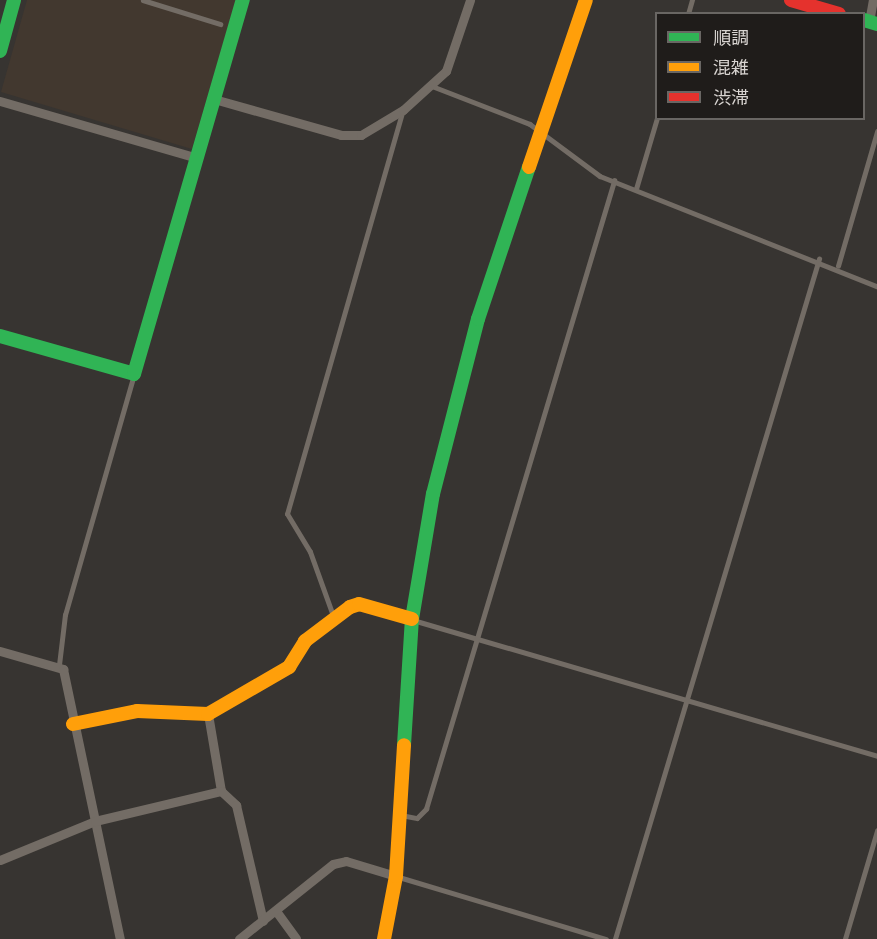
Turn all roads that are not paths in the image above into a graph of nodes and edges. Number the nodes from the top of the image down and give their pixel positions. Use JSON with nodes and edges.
{"nodes":[{"id":1,"x":14,"y":0,"type":"edge"},
{"id":2,"x":143,"y":0,"type":"edge"},
{"id":3,"x":243,"y":0,"type":"edge"},
{"id":4,"x":470,"y":0,"type":"edge"},
{"id":5,"x":586,"y":0,"type":"edge"},
{"id":6,"x":791,"y":0,"type":"edge"},
{"id":7,"x":873,"y":0,"type":"edge"},
{"id":8,"x":832,"y":12,"type":"edge"},
{"id":9,"x":870,"y":22,"type":"edge"},
{"id":10,"x":220,"y":24,"type":"dead end"},
{"id":11,"x":0,"y":51,"type":"edge"},
{"id":12,"x":432,"y":86,"type":"junction"},
{"id":13,"x":214,"y":99,"type":"junction"},
{"id":14,"x":0,"y":101,"type":"edge"},
{"id":15,"x":403,"y":110,"type":"junction"},
{"id":16,"x":656,"y":120,"type":"edge"},
{"id":17,"x":543,"y":132,"type":"junction"},
{"id":18,"x":877,"y":132,"type":"edge"},
{"id":19,"x":197,"y":158,"type":"junction"},
{"id":20,"x":614,"y":181,"type":"junction"},
{"id":21,"x":636,"y":189,"type":"junction"},
{"id":22,"x":819,"y":259,"type":"junction"},
{"id":23,"x":838,"y":266,"type":"junction"},
{"id":24,"x":877,"y":286,"type":"edge"},
{"id":25,"x":0,"y":336,"type":"edge"},
{"id":26,"x":134,"y":374,"type":"junction"},
{"id":27,"x":334,"y":619,"type":"junction"},
{"id":28,"x":412,"y":619,"type":"junction"},
{"id":29,"x":476,"y":639,"type":"junction"},
{"id":30,"x":0,"y":651,"type":"edge"},
{"id":31,"x":59,"y":665,"type":"junction"},
{"id":32,"x":686,"y":700,"type":"junction"},
{"id":33,"x":208,"y":714,"type":"junction"},
{"id":34,"x":73,"y":724,"type":"junction"},
{"id":35,"x":877,"y":756,"type":"edge"},
{"id":36,"x":221,"y":790,"type":"junction"},
{"id":37,"x":401,"y":815,"type":"junction"},
{"id":38,"x":95,"y":821,"type":"junction"},
{"id":39,"x":877,"y":831,"type":"edge"},
{"id":40,"x":0,"y":860,"type":"edge"},
{"id":41,"x":396,"y":876,"type":"junction"},
{"id":42,"x":276,"y":911,"type":"junction"},
{"id":43,"x":263,"y":921,"type":"junction"},
{"id":44,"x":120,"y":939,"type":"edge"},
{"id":45,"x":239,"y":939,"type":"edge"},
{"id":46,"x":296,"y":939,"type":"edge"},
{"id":47,"x":384,"y":939,"type":"edge"},
{"id":48,"x":606,"y":939,"type":"edge"},
{"id":49,"x":615,"y":939,"type":"edge"},
{"id":50,"x":845,"y":939,"type":"edge"}],
"edges":[{"from":1,"to":11,"type":"street"},
{"from":2,"to":10,"type":"lane"},
{"from":3,"to":13,"type":"street"},
{"from":4,"to":12,"type":"street"},
{"from":5,"to":17,"type":"street"},
{"from":6,"to":8,"type":"street"},
{"from":7,"to":9,"type":"street"},
{"from":12,"to":15,"type":"street"},
{"from":12,"to":17,"type":"lane"},
{"from":13,"to":15,"type":"street"},
{"from":13,"to":19,"type":"street"},
{"from":14,"to":19,"type":"street"},
{"from":15,"to":27,"type":"lane"},
{"from":16,"to":21,"type":"lane"},
{"from":17,"to":20,"type":"lane"},
{"from":17,"to":28,"type":"street"},
{"from":18,"to":23,"type":"lane"},
{"from":19,"to":26,"type":"street"},
{"from":20,"to":21,"type":"lane"},
{"from":20,"to":29,"type":"lane"},
{"from":21,"to":22,"type":"lane"},
{"from":22,"to":23,"type":"lane"},
{"from":22,"to":32,"type":"lane"},
{"from":23,"to":24,"type":"lane"},
{"from":25,"to":26,"type":"street"},
{"from":26,"to":31,"type":"lane"},
{"from":27,"to":28,"type":"street"},
{"from":27,"to":33,"type":"street"},
{"from":28,"to":29,"type":"lane"},
{"from":28,"to":37,"type":"street"},
{"from":29,"to":32,"type":"lane"},
{"from":29,"to":37,"type":"lane"},
{"from":30,"to":31,"type":"street"},
{"from":31,"to":34,"type":"street"},
{"from":32,"to":35,"type":"lane"},
{"from":32,"to":49,"type":"lane"},
{"from":33,"to":34,"type":"street"},
{"from":33,"to":36,"type":"street"},
{"from":34,"to":38,"type":"street"},
{"from":36,"to":38,"type":"street"},
{"from":36,"to":43,"type":"street"},
{"from":37,"to":41,"type":"street"},
{"from":38,"to":40,"type":"street"},
{"from":38,"to":44,"type":"street"},
{"from":39,"to":50,"type":"lane"},
{"from":41,"to":42,"type":"street"},
{"from":41,"to":47,"type":"street"},
{"from":41,"to":48,"type":"lane"},
{"from":42,"to":43,"type":"street"},
{"from":42,"to":46,"type":"street"},
{"from":43,"to":45,"type":"street"}]}
